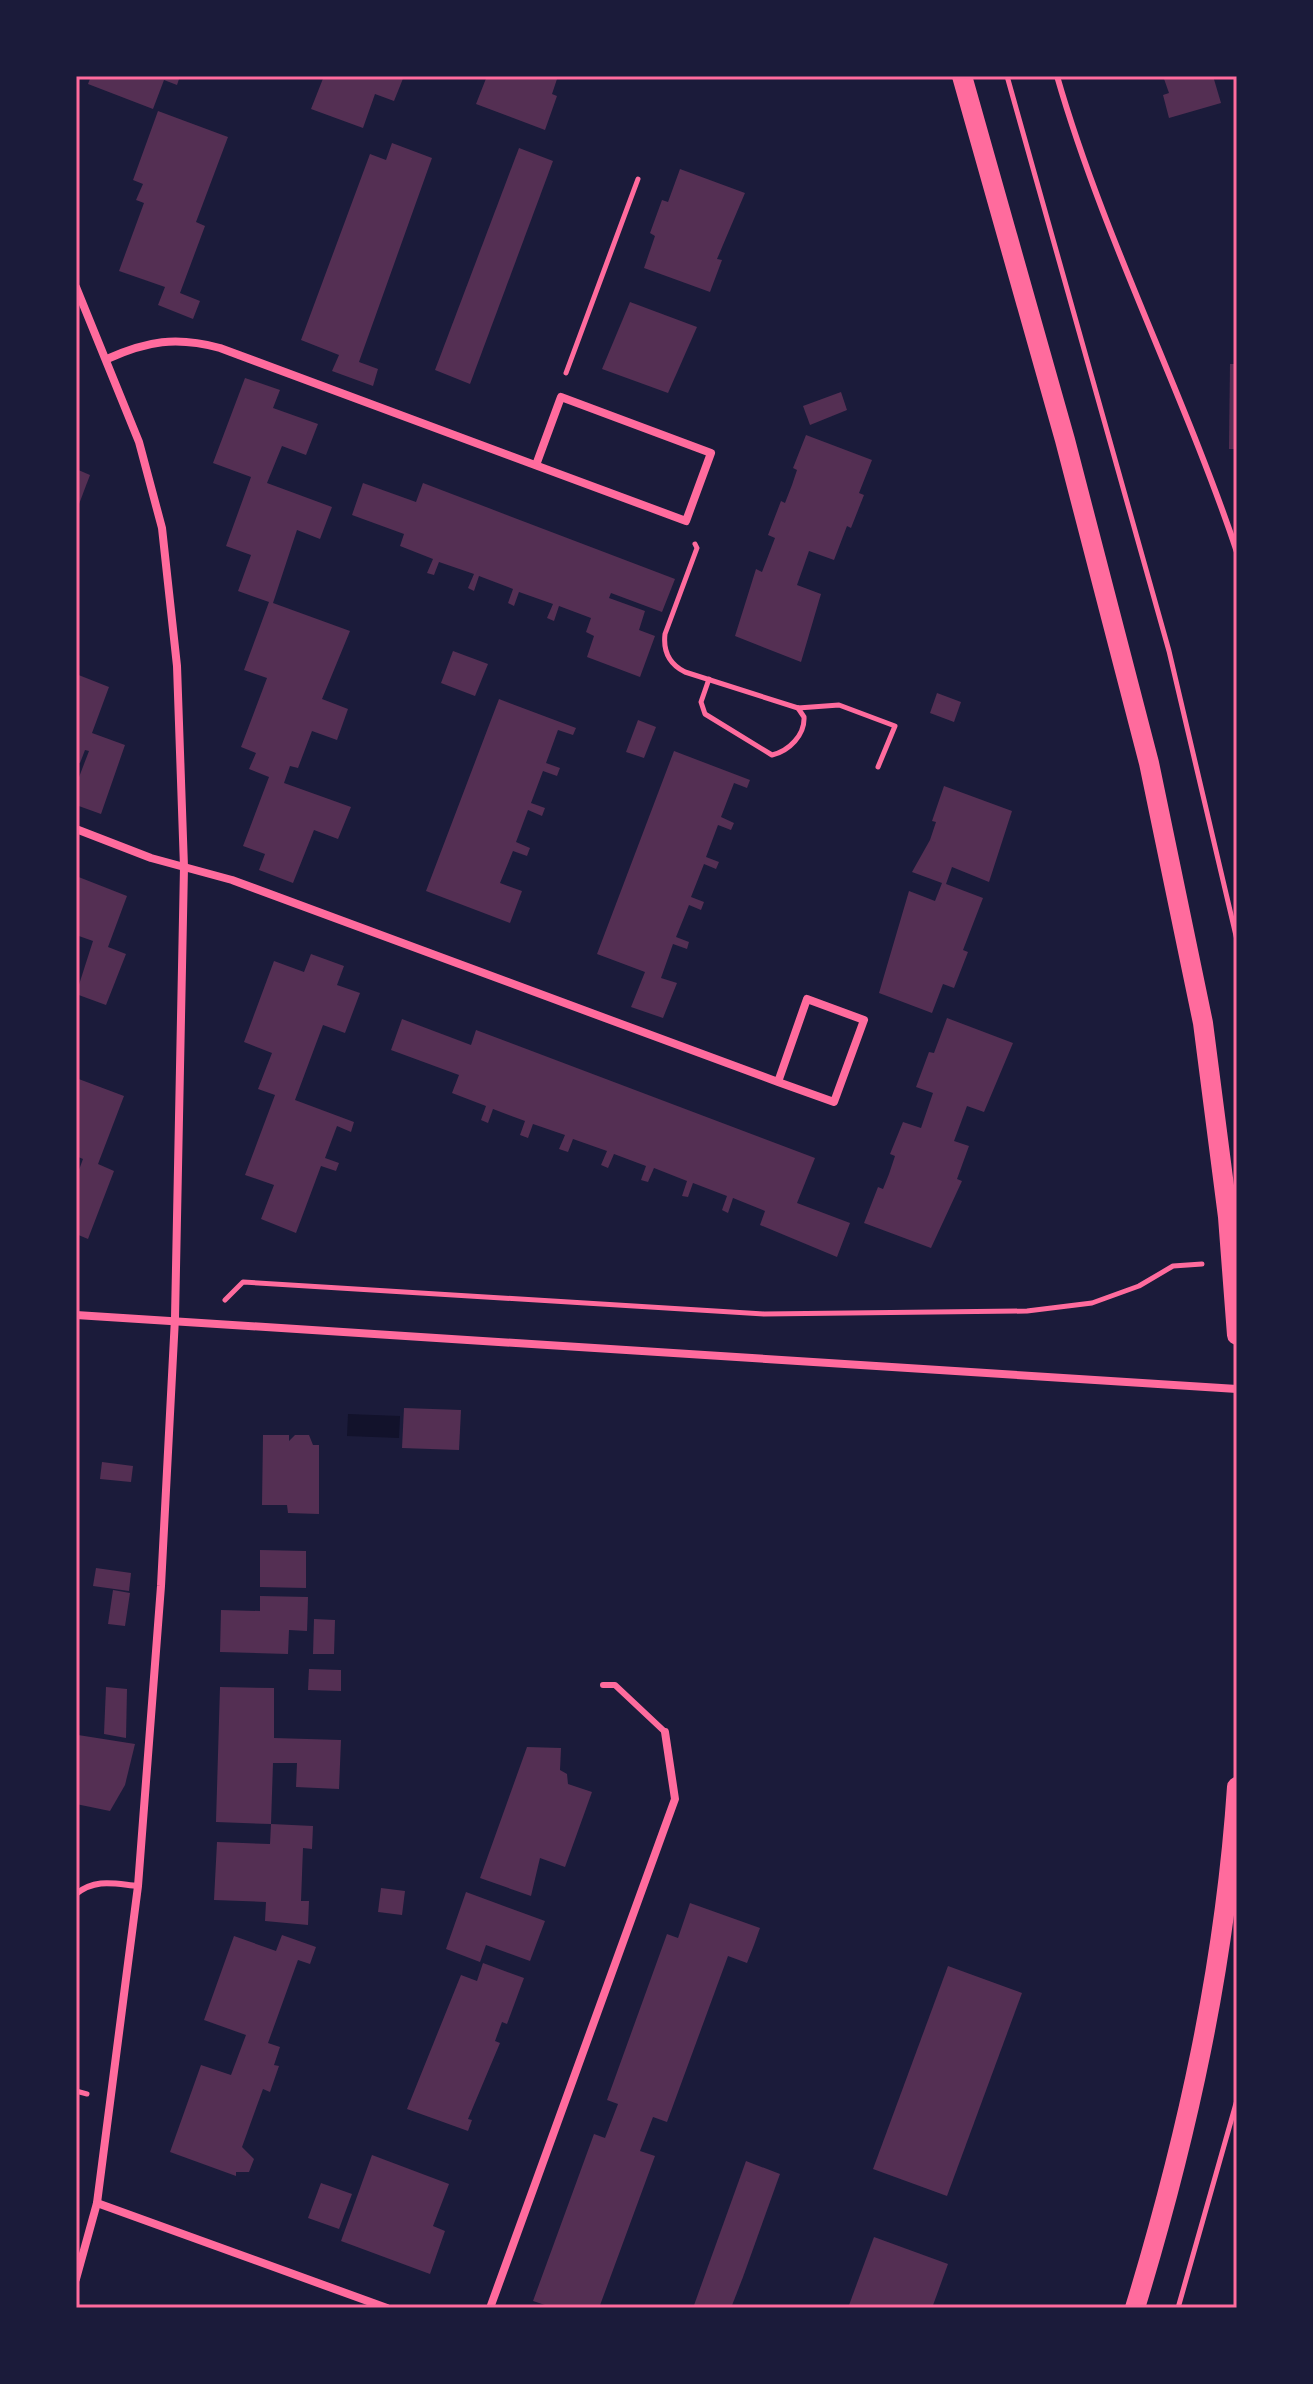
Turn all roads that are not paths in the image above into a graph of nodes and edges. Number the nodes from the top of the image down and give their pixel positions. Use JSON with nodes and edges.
{"nodes":[{"id":1,"x":962,"y":76,"type":"edge"},
{"id":2,"x":1057,"y":76,"type":"edge"},
{"id":3,"x":76,"y":287,"type":"edge"},
{"id":4,"x":107,"y":359,"type":"junction"},
{"id":5,"x":536,"y":465,"type":"junction"},
{"id":6,"x":1237,"y":552,"type":"edge"},
{"id":7,"x":76,"y":829,"type":"edge"},
{"id":8,"x":184,"y":867,"type":"junction"},
{"id":9,"x":778,"y":1082,"type":"junction"},
{"id":10,"x":76,"y":1315,"type":"edge"},
{"id":11,"x":175,"y":1318,"type":"junction"},
{"id":12,"x":1237,"y":1335,"type":"edge"},
{"id":13,"x":1237,"y":1389,"type":"edge"},
{"id":14,"x":603,"y":1685,"type":"dead end"},
{"id":15,"x":665,"y":1732,"type":"joint"},
{"id":16,"x":1237,"y":1787,"type":"edge"},
{"id":17,"x":138,"y":1886,"type":"junction"},
{"id":18,"x":76,"y":1894,"type":"edge"},
{"id":19,"x":97,"y":2203,"type":"junction"},
{"id":20,"x":76,"y":2279,"type":"edge"},
{"id":21,"x":387,"y":2308,"type":"edge"},
{"id":22,"x":490,"y":2308,"type":"edge"},
{"id":23,"x":1135,"y":2308,"type":"edge"}],
"edges":[{"from":1,"to":12,"type":"main road"},
{"from":2,"to":6,"type":"lane"},
{"from":3,"to":4,"type":"street"},
{"from":4,"to":5,"type":"street"},
{"from":4,"to":8,"type":"street"},
{"from":5,"to":5,"type":"street"},
{"from":7,"to":8,"type":"street"},
{"from":8,"to":9,"type":"street"},
{"from":8,"to":11,"type":"street"},
{"from":9,"to":9,"type":"street"},
{"from":10,"to":11,"type":"street"},
{"from":11,"to":13,"type":"street"},
{"from":11,"to":17,"type":"street"},
{"from":14,"to":15,"type":"lane"},
{"from":15,"to":22,"type":"street"},
{"from":16,"to":23,"type":"main road"},
{"from":17,"to":18,"type":"lane"},
{"from":17,"to":19,"type":"street"},
{"from":19,"to":20,"type":"street"},
{"from":19,"to":21,"type":"street"}]}
